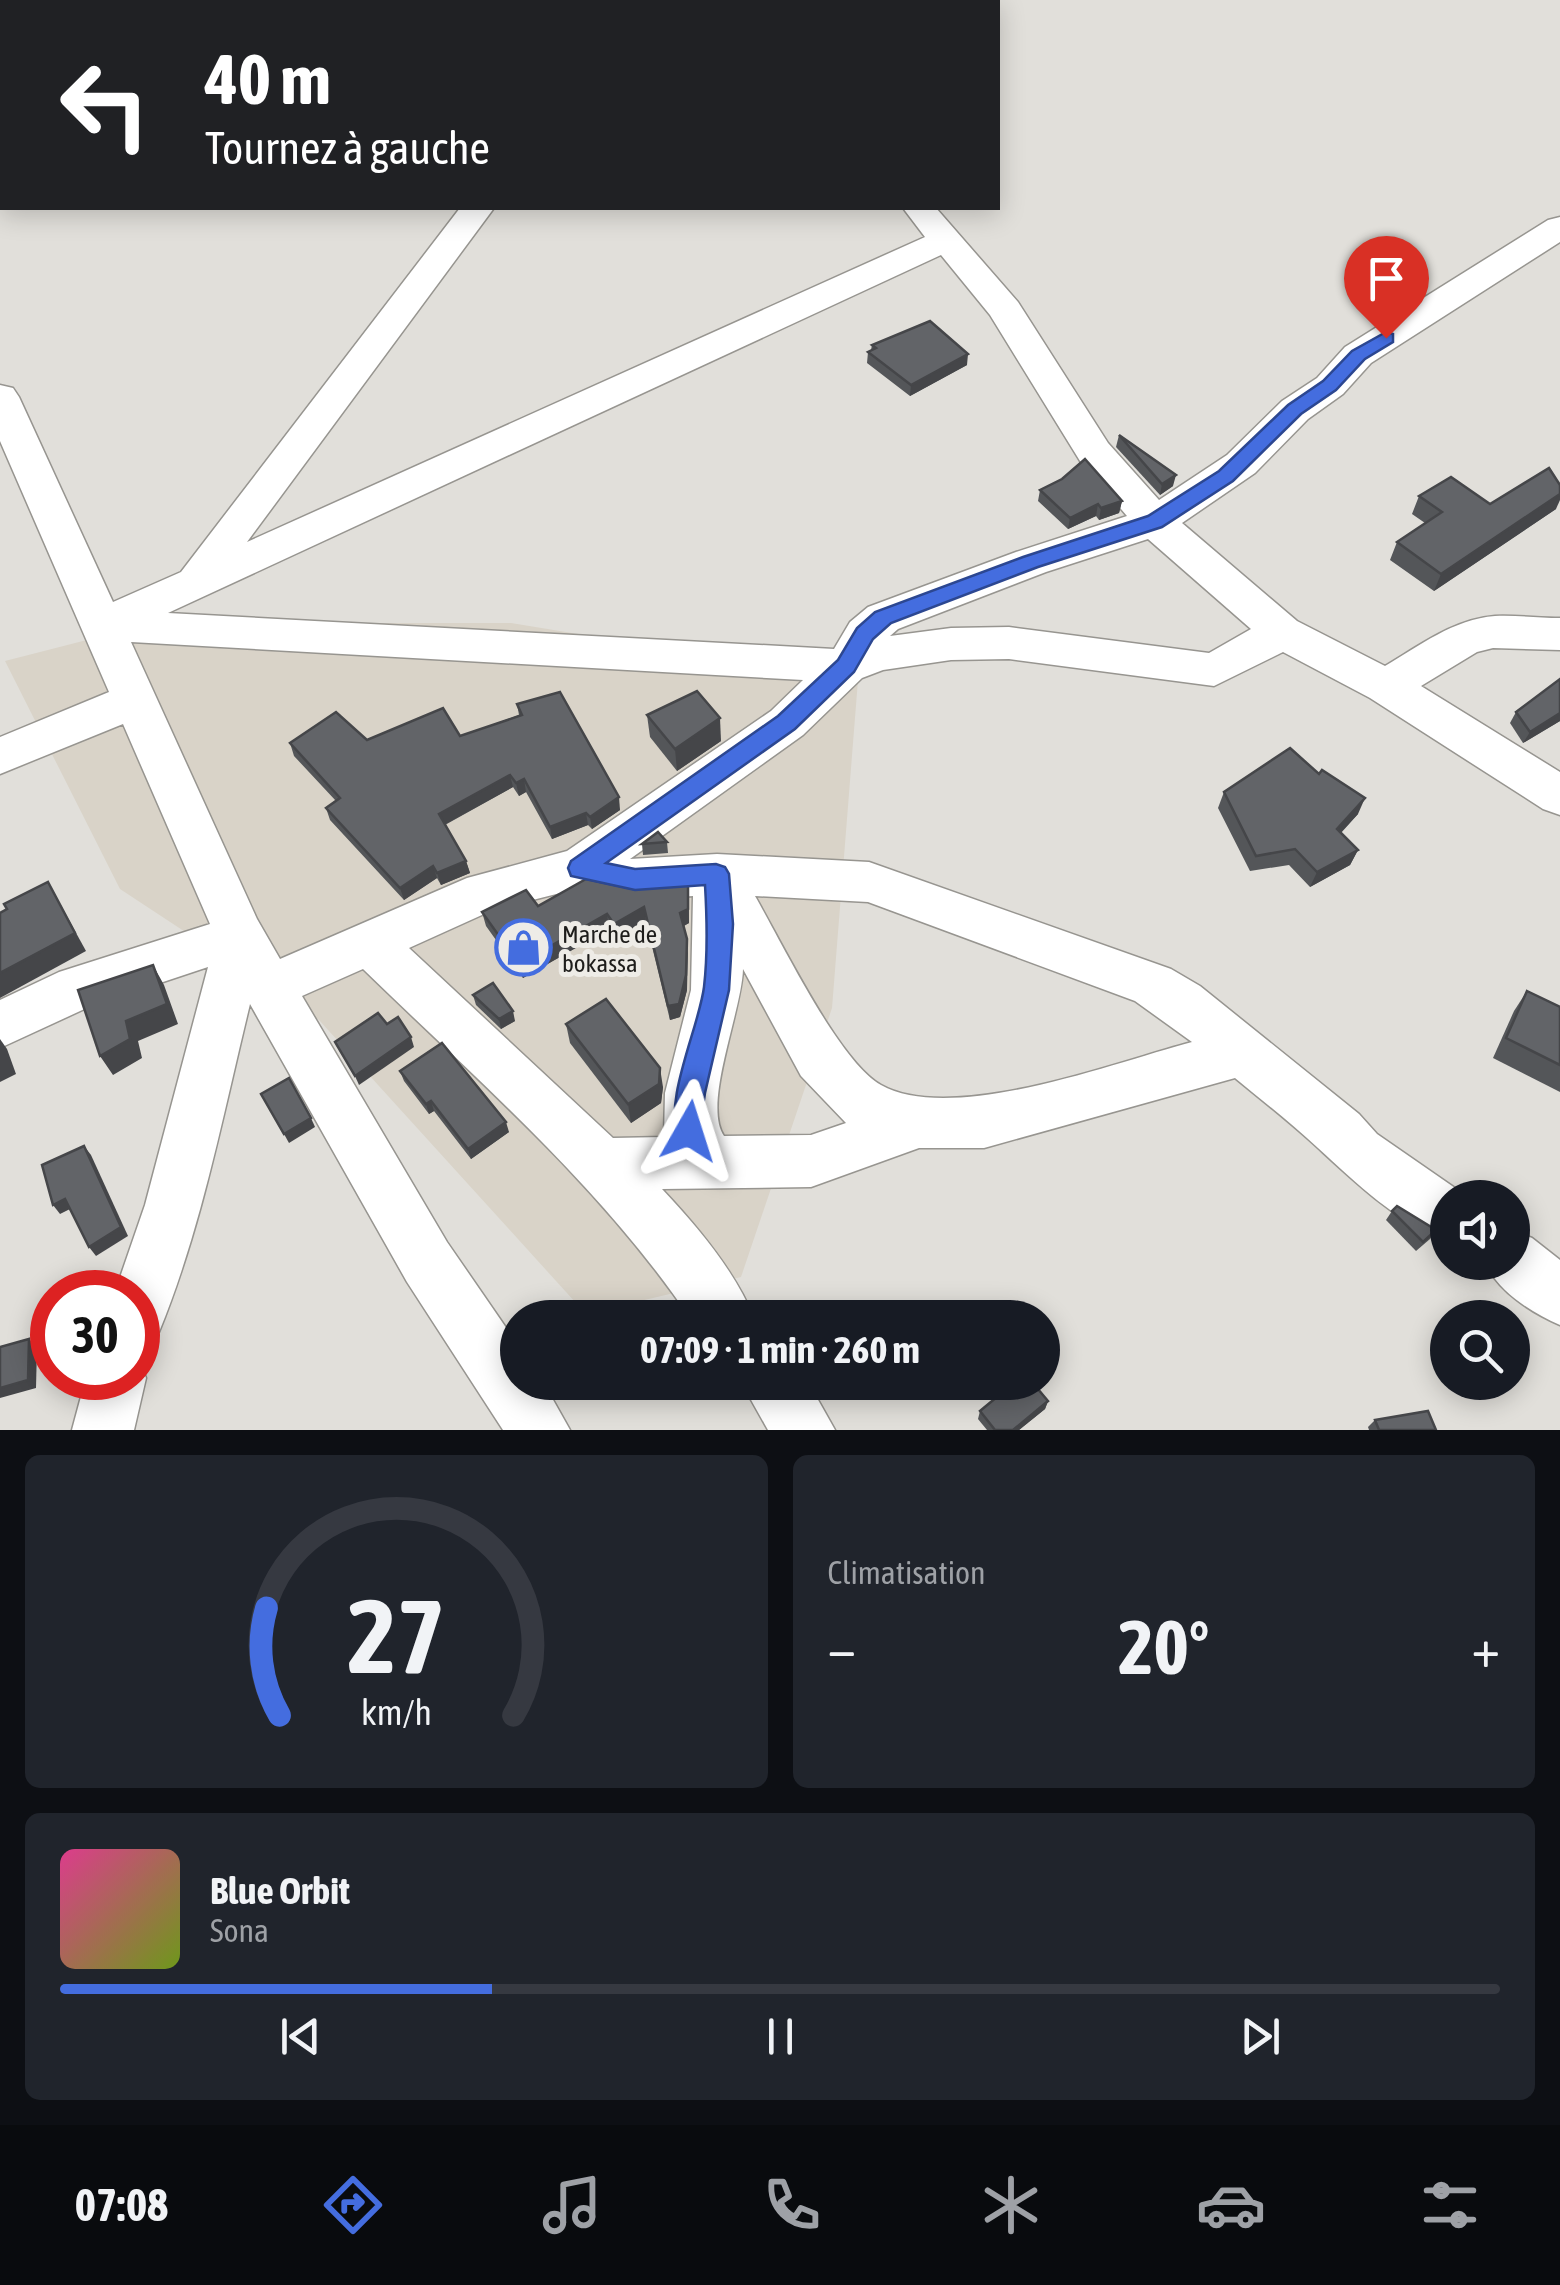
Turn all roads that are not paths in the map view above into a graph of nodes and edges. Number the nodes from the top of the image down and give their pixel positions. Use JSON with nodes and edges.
{"nodes":[{"id":1,"x":475,"y":210,"type":"edge"},
{"id":2,"x":921,"y":210,"type":"edge"},
{"id":3,"x":1560,"y":227,"type":"edge"},
{"id":4,"x":946,"y":240,"type":"junction"},
{"id":5,"x":0,"y":397,"type":"edge"},
{"id":6,"x":1155,"y":522,"type":"junction"},
{"id":7,"x":194,"y":583,"type":"junction"},
{"id":8,"x":102,"y":625,"type":"junction"},
{"id":9,"x":161,"y":628,"type":"junction"},
{"id":10,"x":1282,"y":632,"type":"junction"},
{"id":11,"x":1560,"y":634,"type":"edge"},
{"id":12,"x":846,"y":666,"type":"junction"},
{"id":13,"x":1386,"y":686,"type":"junction"},
{"id":14,"x":131,"y":688,"type":"junction"},
{"id":15,"x":0,"y":756,"type":"edge"},
{"id":16,"x":1560,"y":796,"type":"edge"},
{"id":17,"x":580,"y":868,"type":"junction"},
{"id":18,"x":716,"y":874,"type":"junction"},
{"id":19,"x":242,"y":934,"type":"junction"},
{"id":20,"x":369,"y":942,"type":"junction"},
{"id":21,"x":267,"y":988,"type":"junction"},
{"id":22,"x":0,"y":1025,"type":"edge"},
{"id":23,"x":1243,"y":1052,"type":"junction"},
{"id":24,"x":919,"y":1123,"type":"junction"},
{"id":25,"x":602,"y":1164,"type":"junction"},
{"id":26,"x":712,"y":1165,"type":"junction"},
{"id":27,"x":1430,"y":1203,"type":"edge"},
{"id":28,"x":152,"y":1270,"type":"edge"},
{"id":29,"x":1530,"y":1272,"type":"edge"},
{"id":30,"x":1560,"y":1296,"type":"edge"},
{"id":31,"x":712,"y":1300,"type":"edge"},
{"id":32,"x":110,"y":1400,"type":"edge"},
{"id":33,"x":783,"y":1400,"type":"edge"},
{"id":34,"x":103,"y":1430,"type":"edge"},
{"id":35,"x":539,"y":1430,"type":"edge"},
{"id":36,"x":804,"y":1430,"type":"edge"}],
"edges":[{"from":1,"to":7,"type":"street"},
{"from":2,"to":4,"type":"street"},
{"from":3,"to":6,"type":"street"},
{"from":4,"to":6,"type":"street"},
{"from":4,"to":7,"type":"street"},
{"from":5,"to":8,"type":"street"},
{"from":6,"to":10,"type":"street"},
{"from":6,"to":12,"type":"street"},
{"from":7,"to":8,"type":"street"},
{"from":7,"to":9,"type":"street"},
{"from":8,"to":9,"type":"street"},
{"from":8,"to":14,"type":"street"},
{"from":9,"to":12,"type":"street"},
{"from":9,"to":14,"type":"street"},
{"from":10,"to":12,"type":"street"},
{"from":10,"to":13,"type":"street"},
{"from":11,"to":13,"type":"street"},
{"from":12,"to":17,"type":"street"},
{"from":13,"to":16,"type":"street"},
{"from":14,"to":15,"type":"street"},
{"from":14,"to":19,"type":"street"},
{"from":17,"to":18,"type":"street"},
{"from":17,"to":20,"type":"street"},
{"from":18,"to":23,"type":"street"},
{"from":18,"to":24,"type":"street"},
{"from":18,"to":26,"type":"street"},
{"from":19,"to":21,"type":"street"},
{"from":19,"to":22,"type":"street"},
{"from":19,"to":28,"type":"street"},
{"from":20,"to":21,"type":"street"},
{"from":20,"to":25,"type":"street"},
{"from":21,"to":35,"type":"street"},
{"from":23,"to":24,"type":"street"},
{"from":23,"to":27,"type":"street"},
{"from":24,"to":26,"type":"street"},
{"from":25,"to":26,"type":"street"},
{"from":25,"to":31,"type":"street"},
{"from":29,"to":30,"type":"street"},
{"from":32,"to":34,"type":"street"},
{"from":33,"to":36,"type":"street"}]}
